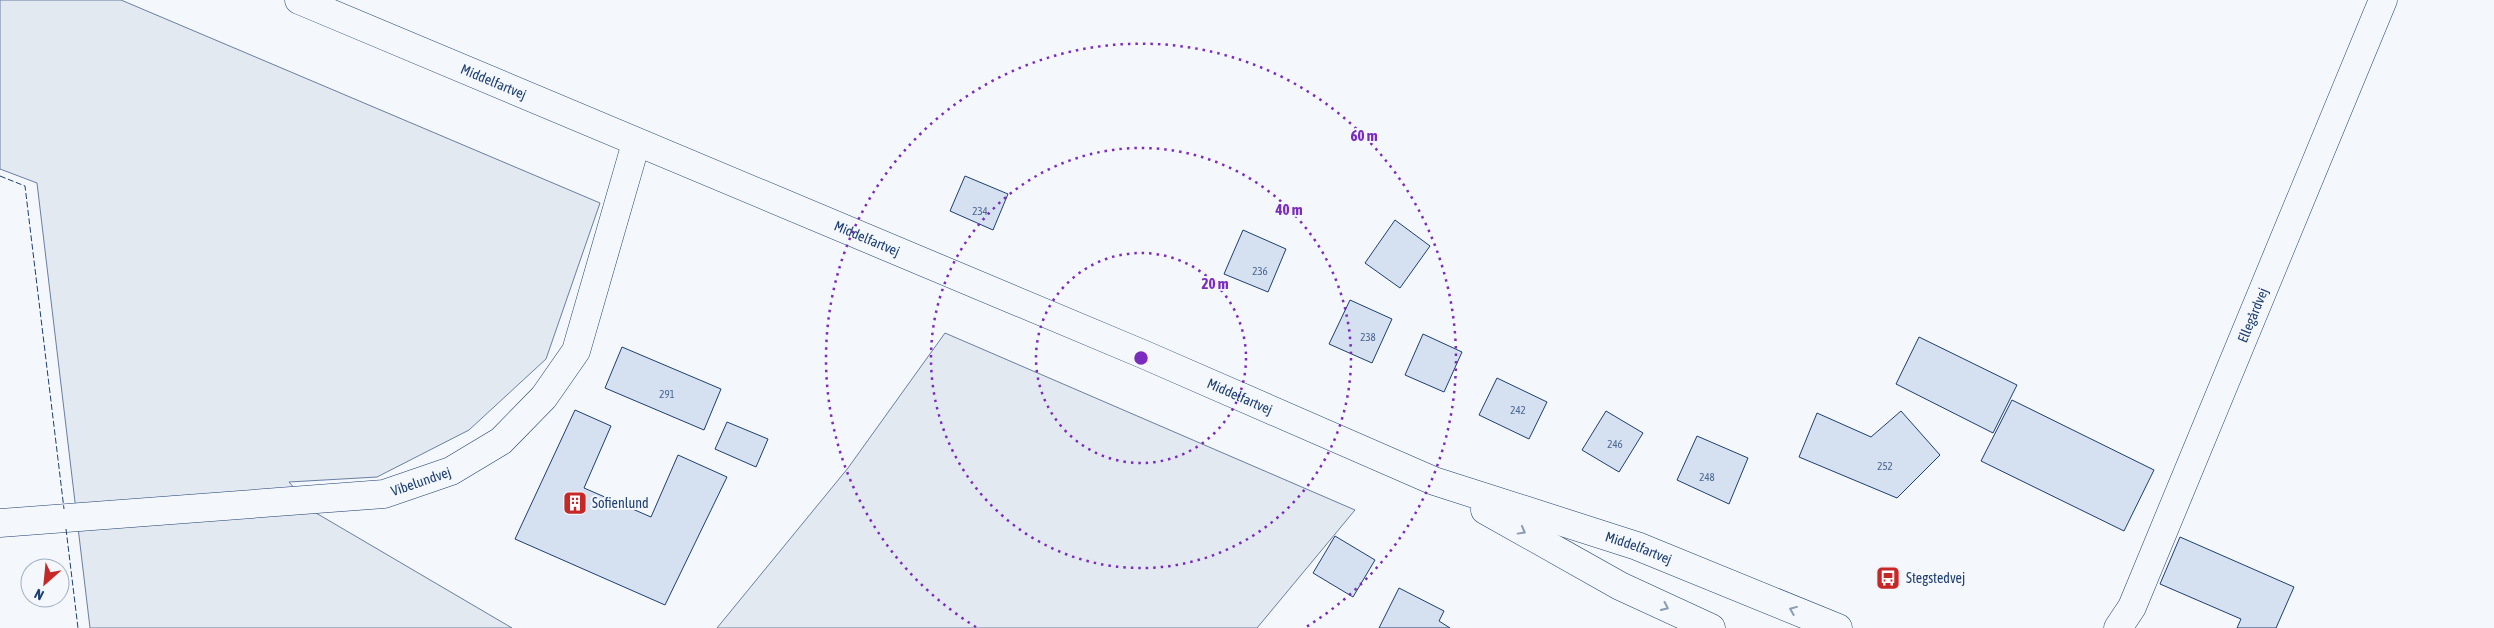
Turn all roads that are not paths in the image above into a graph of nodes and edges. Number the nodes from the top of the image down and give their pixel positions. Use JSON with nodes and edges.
{"nodes":[{"id":1,"x":2383,"y":0,"type":"edge"},
{"id":2,"x":302,"y":1,"type":"edge"},
{"id":3,"x":636,"y":142,"type":"junction"},
{"id":4,"x":1434,"y":481,"type":"junction"},
{"id":5,"x":0,"y":523,"type":"edge"},
{"id":6,"x":1711,"y":628,"type":"edge"},
{"id":7,"x":1838,"y":628,"type":"edge"},
{"id":8,"x":2118,"y":628,"type":"edge"}],
"edges":[{"from":1,"to":8,"type":"main road","name":"Ellegårdvej"},
{"from":2,"to":3,"type":"main road","name":"Middelfartvej"},
{"from":3,"to":4,"type":"main road","name":"Middelfartvej"},
{"from":3,"to":5,"type":"main road","name":"Vibelundvej"},
{"from":4,"to":6,"type":"main road","name":"Middelfartvej","one_way":true},
{"from":7,"to":4,"type":"main road","name":"Middelfartvej","one_way":true}]}
